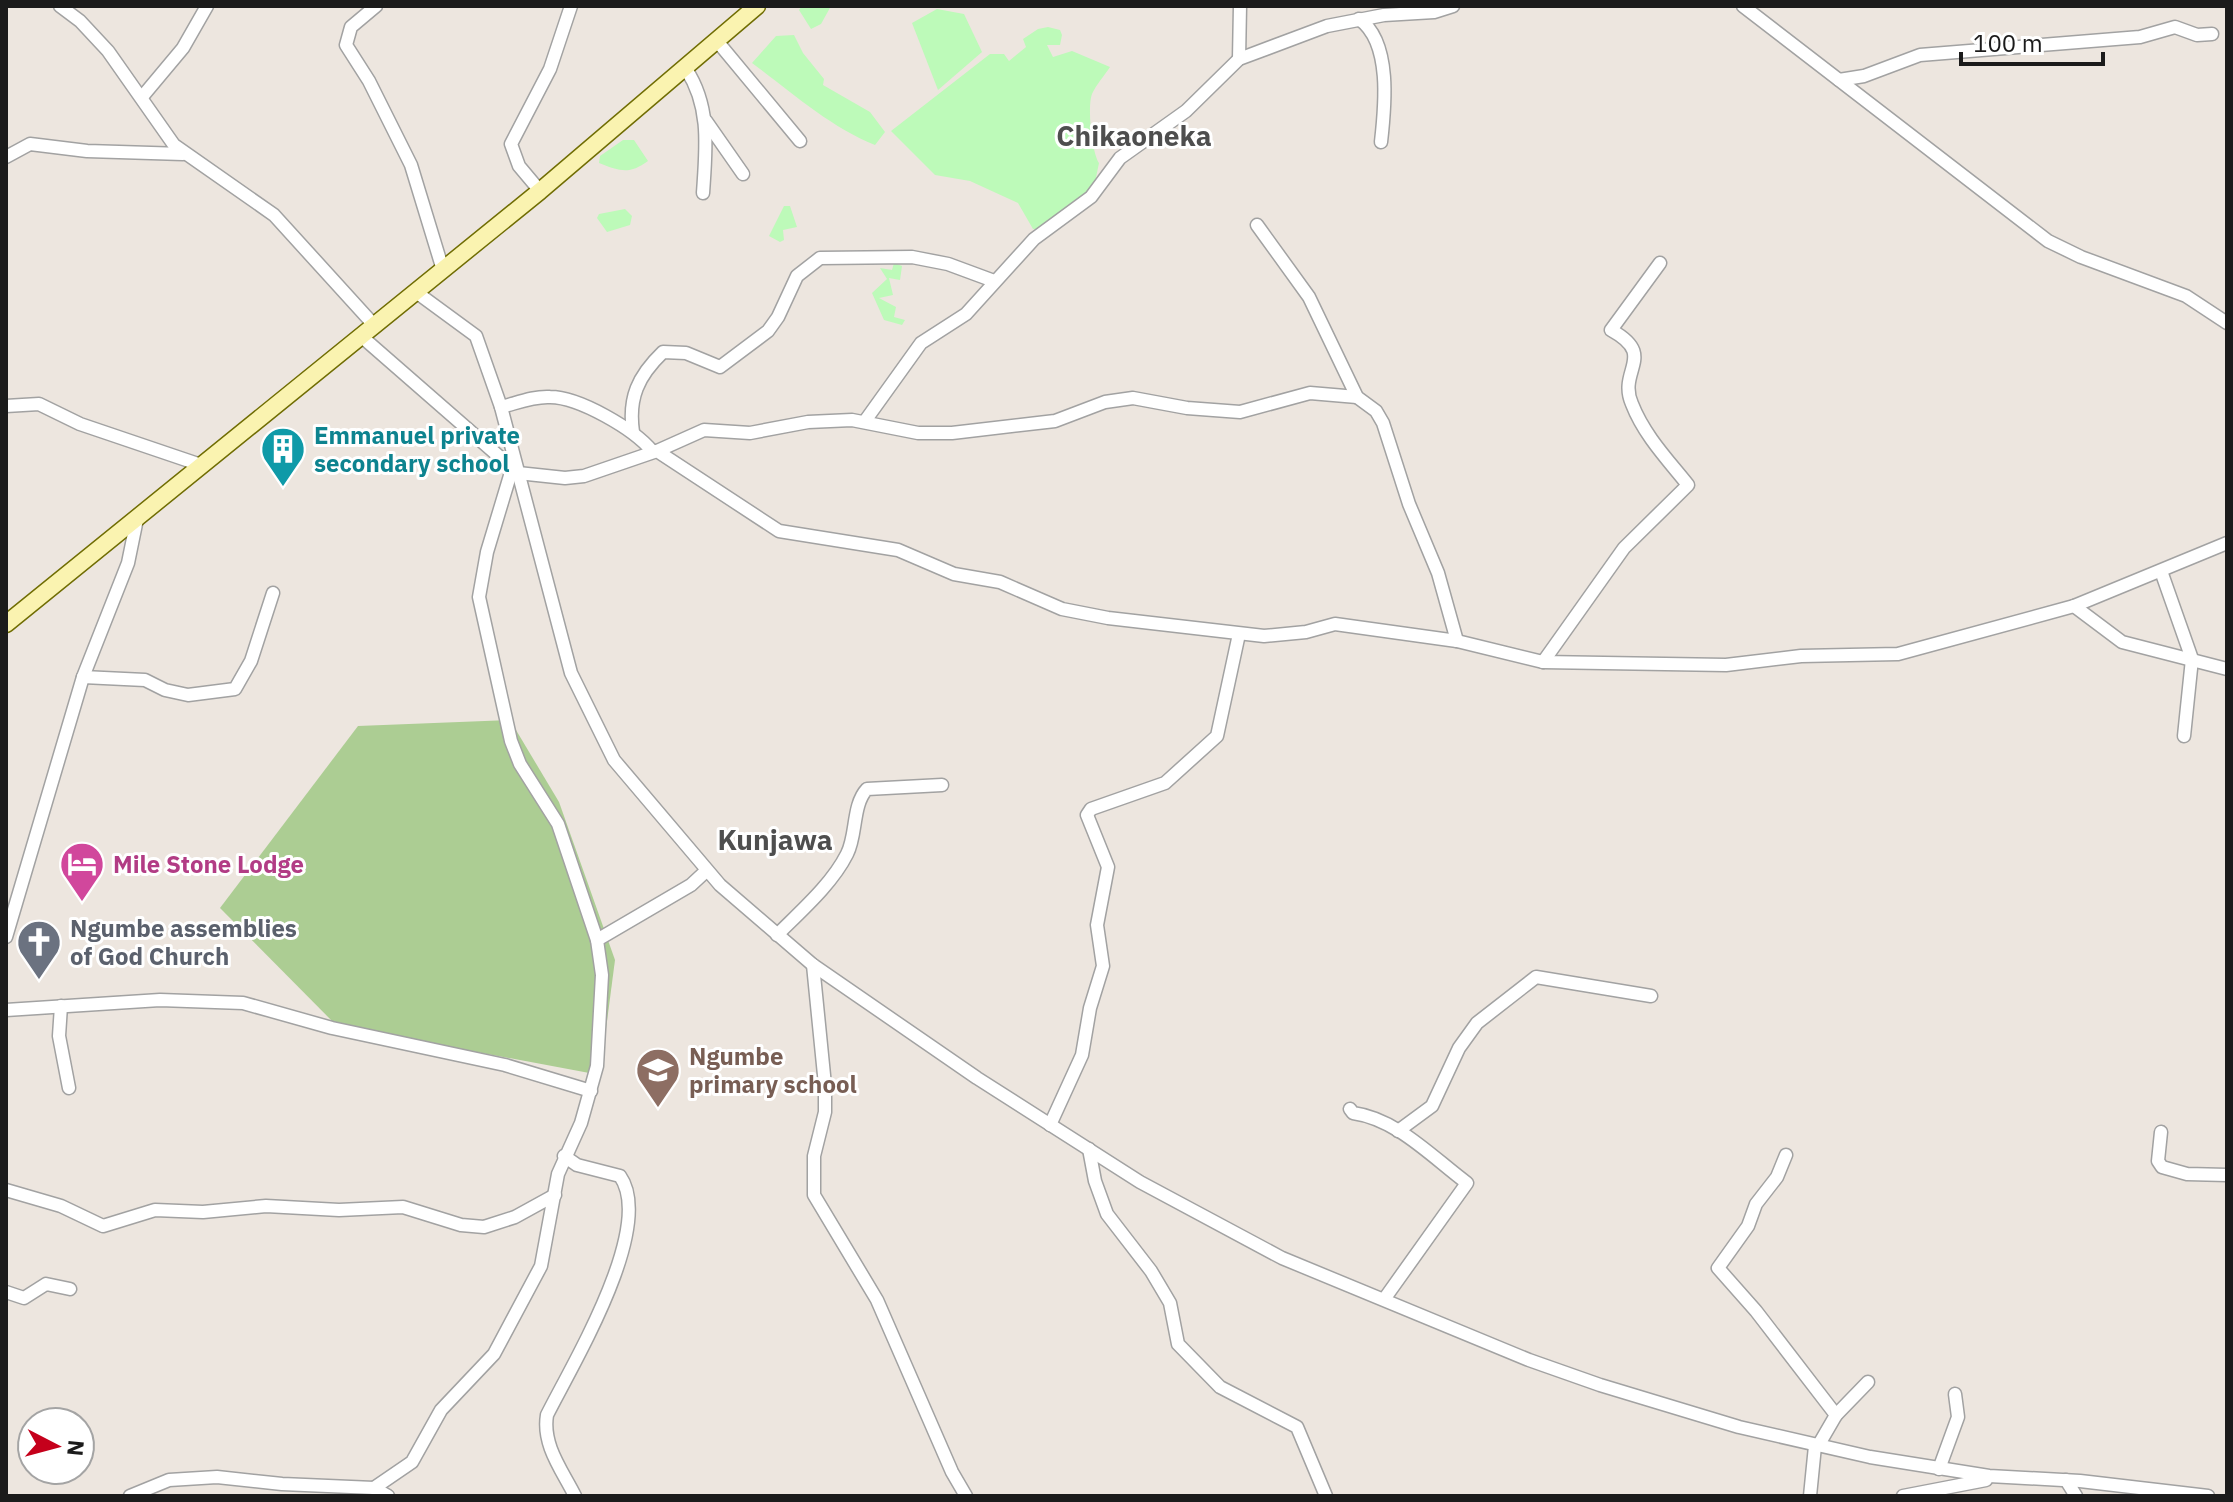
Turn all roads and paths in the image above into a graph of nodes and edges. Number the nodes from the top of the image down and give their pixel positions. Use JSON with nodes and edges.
{"nodes":[{"id":1,"x":207,"y":6,"type":"edge"},
{"id":2,"x":376,"y":6,"type":"edge"},
{"id":3,"x":571,"y":6,"type":"edge"},
{"id":4,"x":757,"y":6,"type":"edge"},
{"id":5,"x":1240,"y":6,"type":"edge"},
{"id":6,"x":1453,"y":6,"type":"edge"},
{"id":7,"x":1743,"y":6,"type":"edge"},
{"id":8,"x":64,"y":7,"type":"edge"},
{"id":9,"x":1359,"y":19,"type":"junction"},
{"id":10,"x":2212,"y":34,"type":"dead end"},
{"id":11,"x":717,"y":41,"type":"junction"},
{"id":12,"x":1239,"y":59,"type":"junction"},
{"id":13,"x":686,"y":69,"type":"junction"},
{"id":14,"x":1839,"y":80,"type":"junction"},
{"id":15,"x":142,"y":97,"type":"junction"},
{"id":16,"x":706,"y":121,"type":"junction"},
{"id":17,"x":800,"y":141,"type":"dead end"},
{"id":18,"x":1381,"y":142,"type":"dead end"},
{"id":19,"x":183,"y":154,"type":"junction"},
{"id":20,"x":6,"y":157,"type":"edge"},
{"id":21,"x":743,"y":174,"type":"dead end"},
{"id":22,"x":540,"y":191,"type":"junction"},
{"id":23,"x":703,"y":193,"type":"dead end"},
{"id":24,"x":1257,"y":225,"type":"dead end"},
{"id":25,"x":1660,"y":263,"type":"dead end"},
{"id":26,"x":443,"y":270,"type":"junction"},
{"id":27,"x":994,"y":281,"type":"junction"},
{"id":28,"x":416,"y":292,"type":"junction"},
{"id":29,"x":2227,"y":323,"type":"edge"},
{"id":30,"x":368,"y":330,"type":"junction"},
{"id":31,"x":1357,"y":397,"type":"junction"},
{"id":32,"x":6,"y":406,"type":"edge"},
{"id":33,"x":501,"y":407,"type":"junction"},
{"id":34,"x":865,"y":421,"type":"junction"},
{"id":35,"x":633,"y":432,"type":"junction"},
{"id":36,"x":655,"y":451,"type":"junction"},
{"id":37,"x":201,"y":465,"type":"junction"},
{"id":38,"x":515,"y":471,"type":"junction"},
{"id":39,"x":137,"y":519,"type":"junction"},
{"id":40,"x":2227,"y":543,"type":"edge"},
{"id":41,"x":2161,"y":571,"type":"junction"},
{"id":42,"x":273,"y":593,"type":"dead end"},
{"id":43,"x":2074,"y":606,"type":"junction"},
{"id":44,"x":6,"y":624,"type":"edge"},
{"id":45,"x":1239,"y":634,"type":"junction"},
{"id":46,"x":1457,"y":641,"type":"junction"},
{"id":47,"x":2192,"y":659,"type":"junction"},
{"id":48,"x":1543,"y":662,"type":"junction"},
{"id":49,"x":2227,"y":669,"type":"edge"},
{"id":50,"x":83,"y":677,"type":"junction"},
{"id":51,"x":2184,"y":736,"type":"dead end"},
{"id":52,"x":942,"y":785,"type":"dead end"},
{"id":53,"x":705,"y":872,"type":"junction"},
{"id":54,"x":777,"y":935,"type":"junction"},
{"id":55,"x":6,"y":937,"type":"edge"},
{"id":56,"x":597,"y":940,"type":"junction"},
{"id":57,"x":813,"y":965,"type":"junction"},
{"id":58,"x":1651,"y":996,"type":"dead end"},
{"id":59,"x":61,"y":1006,"type":"junction"},
{"id":60,"x":6,"y":1010,"type":"edge"},
{"id":61,"x":69,"y":1088,"type":"dead end"},
{"id":62,"x":591,"y":1091,"type":"junction"},
{"id":63,"x":1350,"y":1109,"type":"dead end"},
{"id":64,"x":1050,"y":1125,"type":"junction"},
{"id":65,"x":1398,"y":1131,"type":"junction"},
{"id":66,"x":2161,"y":1132,"type":"dead end"},
{"id":67,"x":1089,"y":1149,"type":"junction"},
{"id":68,"x":1786,"y":1155,"type":"dead end"},
{"id":69,"x":564,"y":1156,"type":"junction"},
{"id":70,"x":2227,"y":1175,"type":"edge"},
{"id":71,"x":6,"y":1190,"type":"edge"},
{"id":72,"x":555,"y":1195,"type":"junction"},
{"id":73,"x":70,"y":1289,"type":"dead end"},
{"id":74,"x":6,"y":1292,"type":"edge"},
{"id":75,"x":1385,"y":1298,"type":"junction"},
{"id":76,"x":1868,"y":1382,"type":"dead end"},
{"id":77,"x":1955,"y":1394,"type":"dead end"},
{"id":78,"x":1836,"y":1415,"type":"junction"},
{"id":79,"x":1817,"y":1446,"type":"junction"},
{"id":80,"x":1939,"y":1469,"type":"junction"},
{"id":81,"x":2000,"y":1477,"type":"junction"},
{"id":82,"x":2066,"y":1480,"type":"junction"},
{"id":83,"x":374,"y":1488,"type":"junction"},
{"id":84,"x":1909,"y":1495,"type":"edge"},
{"id":85,"x":130,"y":1496,"type":"edge"},
{"id":86,"x":388,"y":1496,"type":"edge"},
{"id":87,"x":575,"y":1496,"type":"edge"},
{"id":88,"x":966,"y":1496,"type":"edge"},
{"id":89,"x":1326,"y":1496,"type":"edge"},
{"id":90,"x":1810,"y":1496,"type":"edge"},
{"id":91,"x":2076,"y":1496,"type":"edge"},
{"id":92,"x":2208,"y":1496,"type":"edge"}],
"edges":[{"from":1,"to":15,"type":"street"},
{"from":2,"to":26,"type":"street"},
{"from":3,"to":22,"type":"street"},
{"from":4,"to":11,"type":"main road"},
{"from":5,"to":12,"type":"street"},
{"from":6,"to":9,"type":"street"},
{"from":7,"to":14,"type":"street"},
{"from":8,"to":15,"type":"street"},
{"from":9,"to":12,"type":"street"},
{"from":9,"to":18,"type":"street"},
{"from":10,"to":14,"type":"street"},
{"from":11,"to":13,"type":"main road"},
{"from":11,"to":17,"type":"street"},
{"from":12,"to":27,"type":"street"},
{"from":13,"to":16,"type":"street"},
{"from":13,"to":22,"type":"main road"},
{"from":14,"to":29,"type":"street"},
{"from":15,"to":19,"type":"street"},
{"from":16,"to":21,"type":"street"},
{"from":16,"to":23,"type":"street"},
{"from":19,"to":20,"type":"street"},
{"from":19,"to":30,"type":"street"},
{"from":22,"to":26,"type":"main road"},
{"from":24,"to":31,"type":"street"},
{"from":25,"to":48,"type":"street"},
{"from":26,"to":28,"type":"main road"},
{"from":27,"to":34,"type":"street"},
{"from":27,"to":35,"type":"street"},
{"from":28,"to":30,"type":"main road"},
{"from":28,"to":33,"type":"street"},
{"from":30,"to":37,"type":"main road"},
{"from":30,"to":38,"type":"street"},
{"from":31,"to":34,"type":"street"},
{"from":31,"to":46,"type":"street"},
{"from":32,"to":37,"type":"street"},
{"from":33,"to":35,"type":"street"},
{"from":33,"to":38,"type":"street"},
{"from":34,"to":36,"type":"street"},
{"from":35,"to":36,"type":"street"},
{"from":36,"to":38,"type":"street"},
{"from":36,"to":45,"type":"street"},
{"from":37,"to":39,"type":"main road"},
{"from":38,"to":53,"type":"street"},
{"from":38,"to":56,"type":"street"},
{"from":39,"to":44,"type":"main road"},
{"from":39,"to":50,"type":"street"},
{"from":40,"to":41,"type":"street"},
{"from":41,"to":43,"type":"street"},
{"from":41,"to":47,"type":"street"},
{"from":42,"to":50,"type":"street"},
{"from":43,"to":47,"type":"street"},
{"from":43,"to":48,"type":"street"},
{"from":45,"to":46,"type":"street"},
{"from":45,"to":64,"type":"street"},
{"from":46,"to":48,"type":"street"},
{"from":47,"to":49,"type":"street"},
{"from":47,"to":51,"type":"street"},
{"from":50,"to":55,"type":"street"},
{"from":52,"to":54,"type":"street"},
{"from":53,"to":54,"type":"street"},
{"from":53,"to":56,"type":"street"},
{"from":54,"to":57,"type":"street"},
{"from":56,"to":62,"type":"street"},
{"from":57,"to":64,"type":"street"},
{"from":57,"to":88,"type":"street"},
{"from":58,"to":65,"type":"street"},
{"from":59,"to":60,"type":"street"},
{"from":59,"to":61,"type":"street"},
{"from":59,"to":62,"type":"street"},
{"from":62,"to":69,"type":"street"},
{"from":63,"to":65,"type":"street"},
{"from":64,"to":67,"type":"street"},
{"from":65,"to":75,"type":"street"},
{"from":66,"to":70,"type":"street"},
{"from":67,"to":75,"type":"street"},
{"from":67,"to":89,"type":"street"},
{"from":68,"to":78,"type":"street"},
{"from":69,"to":72,"type":"street"},
{"from":69,"to":87,"type":"street"},
{"from":71,"to":72,"type":"street"},
{"from":72,"to":83,"type":"street"},
{"from":73,"to":74,"type":"street"},
{"from":75,"to":79,"type":"street"},
{"from":76,"to":78,"type":"street"},
{"from":77,"to":80,"type":"street"},
{"from":78,"to":79,"type":"street"},
{"from":79,"to":80,"type":"street"},
{"from":79,"to":90,"type":"street"},
{"from":80,"to":81,"type":"street"},
{"from":81,"to":82,"type":"street"},
{"from":81,"to":84,"type":"street"},
{"from":82,"to":91,"type":"street"},
{"from":82,"to":92,"type":"street"},
{"from":83,"to":85,"type":"street"},
{"from":83,"to":86,"type":"street"}]}
